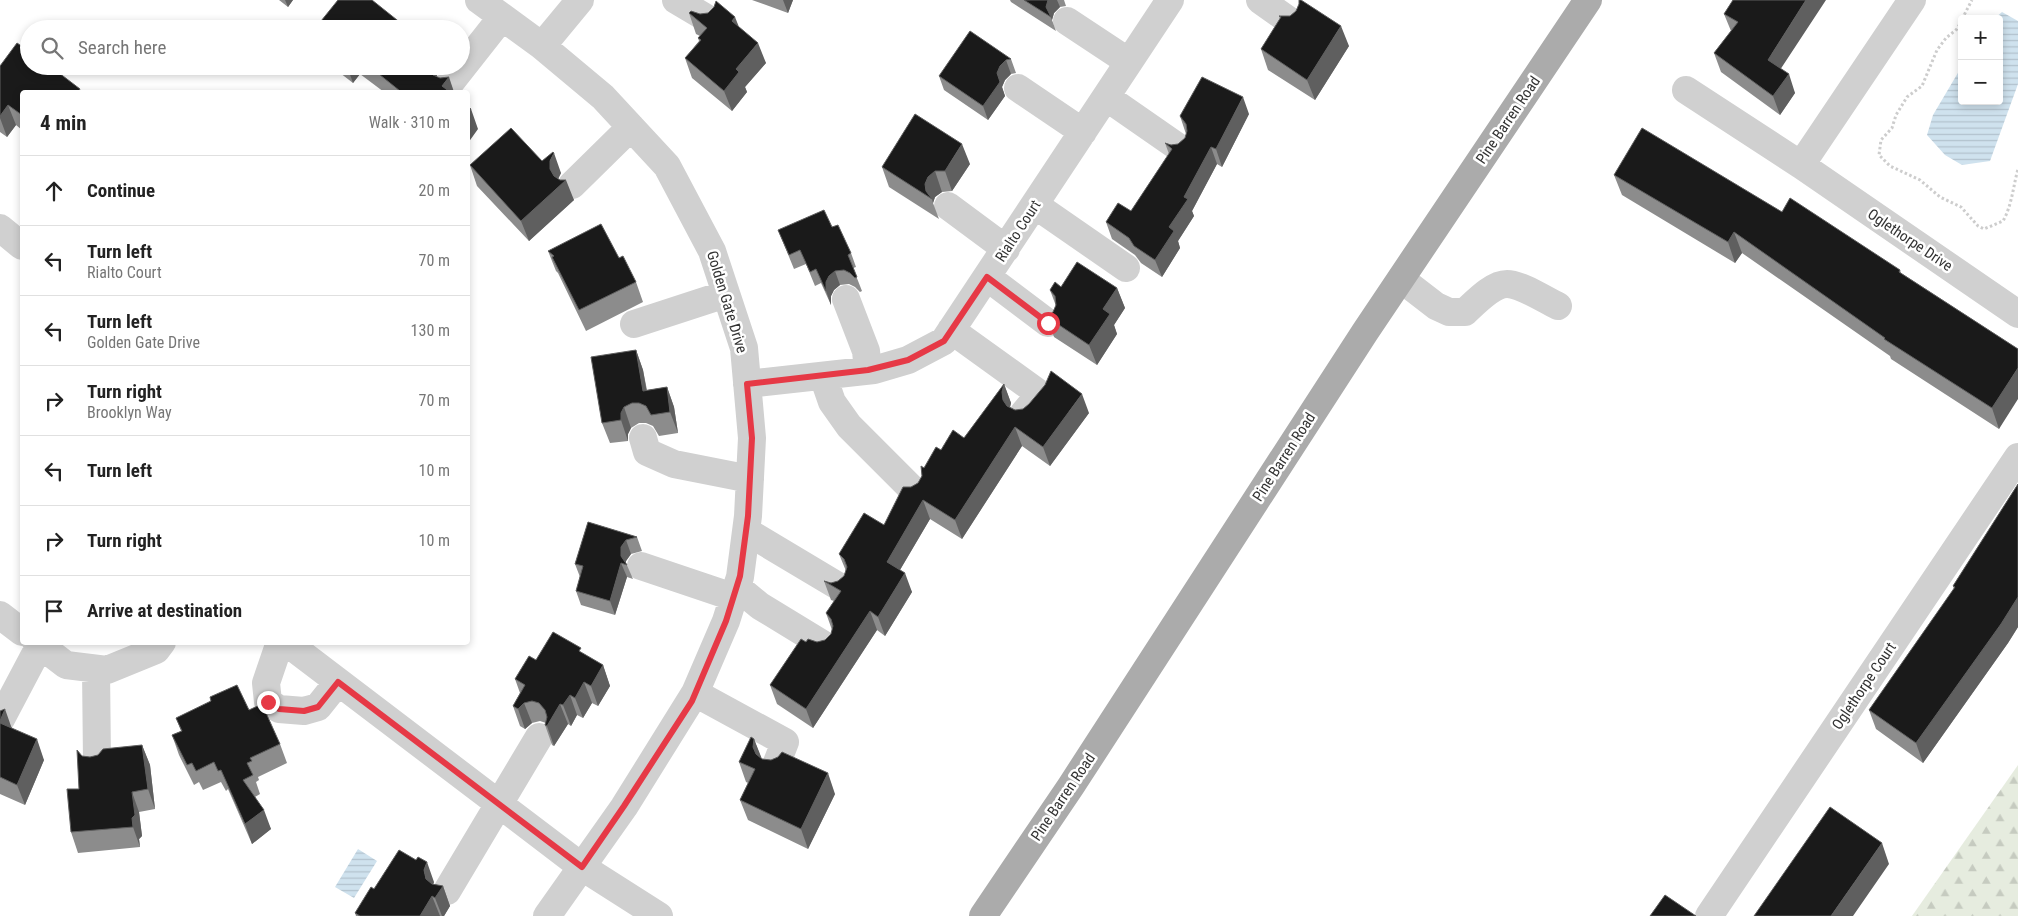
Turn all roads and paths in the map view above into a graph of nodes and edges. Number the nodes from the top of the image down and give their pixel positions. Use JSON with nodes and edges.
{"nodes":[{"id":1,"x":479,"y":0,"type":"edge"},
{"id":2,"x":580,"y":0,"type":"edge"},
{"id":3,"x":676,"y":0,"type":"edge"},
{"id":4,"x":1170,"y":0,"type":"edge"},
{"id":5,"x":1260,"y":0,"type":"edge"},
{"id":6,"x":1588,"y":0,"type":"edge"},
{"id":7,"x":1912,"y":0,"type":"edge"},
{"id":8,"x":1972,"y":0,"type":"edge"},
{"id":9,"x":1964,"y":15,"type":"edge"},
{"id":10,"x":502,"y":17,"type":"junction"},
{"id":11,"x":708,"y":19,"type":"edge"},
{"id":12,"x":1067,"y":21,"type":"dead end"},
{"id":13,"x":1291,"y":22,"type":"edge"},
{"id":14,"x":1958,"y":27,"type":"edge"},
{"id":15,"x":542,"y":46,"type":"junction"},
{"id":16,"x":470,"y":58,"type":"edge"},
{"id":17,"x":1129,"y":62,"type":"junction"},
{"id":18,"x":456,"y":75,"type":"edge"},
{"id":19,"x":450,"y":83,"type":"dead end"},
{"id":20,"x":1018,"y":88,"type":"dead end"},
{"id":21,"x":1686,"y":90,"type":"dead end"},
{"id":22,"x":1106,"y":97,"type":"junction"},
{"id":23,"x":631,"y":127,"type":"junction"},
{"id":24,"x":1083,"y":132,"type":"junction"},
{"id":25,"x":1178,"y":147,"type":"edge"},
{"id":26,"x":1801,"y":166,"type":"junction"},
{"id":27,"x":2018,"y":169,"type":"edge"},
{"id":28,"x":572,"y":185,"type":"dead end"},
{"id":29,"x":948,"y":206,"type":"dead end"},
{"id":30,"x":1035,"y":206,"type":"junction"},
{"id":31,"x":0,"y":228,"type":"edge"},
{"id":32,"x":20,"y":244,"type":"edge"},
{"id":33,"x":1006,"y":249,"type":"junction"},
{"id":34,"x":1126,"y":268,"type":"dead end"},
{"id":35,"x":987,"y":277,"type":"junction"},
{"id":36,"x":1401,"y":279,"type":"junction"},
{"id":37,"x":726,"y":294,"type":"junction"},
{"id":38,"x":846,"y":299,"type":"dead end"},
{"id":39,"x":1558,"y":306,"type":"dead end"},
{"id":40,"x":2018,"y":314,"type":"edge"},
{"id":41,"x":1048,"y":323,"type":"edge"},
{"id":42,"x":634,"y":324,"type":"dead end"},
{"id":43,"x":952,"y":330,"type":"junction"},
{"id":44,"x":868,"y":370,"type":"junction"},
{"id":45,"x":823,"y":376,"type":"junction"},
{"id":46,"x":747,"y":384,"type":"junction"},
{"id":47,"x":1024,"y":413,"type":"edge"},
{"id":48,"x":643,"y":438,"type":"dead end"},
{"id":49,"x":2018,"y":457,"type":"edge"},
{"id":50,"x":750,"y":479,"type":"junction"},
{"id":51,"x":914,"y":491,"type":"edge"},
{"id":52,"x":746,"y":530,"type":"junction"},
{"id":53,"x":641,"y":566,"type":"dead end"},
{"id":54,"x":838,"y":586,"type":"edge"},
{"id":55,"x":735,"y":592,"type":"junction"},
{"id":56,"x":0,"y":615,"type":"edge"},
{"id":57,"x":20,"y":630,"type":"edge"},
{"id":58,"x":31,"y":645,"type":"edge"},
{"id":59,"x":40,"y":645,"type":"edge"},
{"id":60,"x":160,"y":645,"type":"edge"},
{"id":61,"x":286,"y":645,"type":"edge"},
{"id":62,"x":290,"y":645,"type":"edge"},
{"id":63,"x":824,"y":645,"type":"edge"},
{"id":64,"x":96,"y":669,"type":"junction"},
{"id":65,"x":338,"y":682,"type":"junction"},
{"id":66,"x":695,"y":694,"type":"junction"},
{"id":67,"x":1,"y":720,"type":"edge"},
{"id":68,"x":539,"y":737,"type":"dead end"},
{"id":69,"x":97,"y":762,"type":"edge"},
{"id":70,"x":776,"y":765,"type":"edge"},
{"id":71,"x":498,"y":804,"type":"junction"},
{"id":72,"x":582,"y":867,"type":"junction"},
{"id":73,"x":447,"y":891,"type":"dead end"},
{"id":74,"x":988,"y":914,"type":"edge"},
{"id":75,"x":547,"y":916,"type":"edge"},
{"id":76,"x":659,"y":916,"type":"edge"},
{"id":77,"x":1709,"y":916,"type":"edge"}],
"edges":[{"from":1,"to":10,"type":"street","name":"Golden Gate Drive"},
{"from":2,"to":15,"type":"street"},
{"from":3,"to":11,"type":"street"},
{"from":4,"to":17,"type":"street","name":"Rialto Court"},
{"from":5,"to":13,"type":"street"},
{"from":6,"to":36,"type":"main road","name":"Pine Barren Road"},
{"from":7,"to":26,"type":"street"},
{"from":8,"to":9,"type":"path"},
{"from":10,"to":15,"type":"street","name":"Golden Gate Drive"},
{"from":10,"to":16,"type":"street"},
{"from":12,"to":17,"type":"street"},
{"from":14,"to":27,"type":"path"},
{"from":15,"to":23,"type":"street","name":"Golden Gate Drive"},
{"from":17,"to":22,"type":"street","name":"Rialto Court"},
{"from":18,"to":19,"type":"street"},
{"from":20,"to":24,"type":"street"},
{"from":21,"to":26,"type":"street","name":"Oglethorpe Drive"},
{"from":22,"to":24,"type":"street","name":"Rialto Court"},
{"from":22,"to":25,"type":"street"},
{"from":23,"to":28,"type":"street"},
{"from":23,"to":37,"type":"street","name":"Golden Gate Drive"},
{"from":24,"to":30,"type":"street","name":"Rialto Court"},
{"from":26,"to":40,"type":"street","name":"Oglethorpe Drive"},
{"from":29,"to":33,"type":"street"},
{"from":30,"to":33,"type":"street","name":"Rialto Court"},
{"from":30,"to":34,"type":"street"},
{"from":31,"to":32,"type":"street"},
{"from":33,"to":35,"type":"street","name":"Rialto Court"},
{"from":35,"to":41,"type":"street"},
{"from":35,"to":43,"type":"street","name":"Rialto Court"},
{"from":36,"to":39,"type":"street"},
{"from":36,"to":74,"type":"main road","name":"Pine Barren Road"},
{"from":37,"to":42,"type":"street"},
{"from":37,"to":46,"type":"street","name":"Golden Gate Drive"},
{"from":38,"to":44,"type":"street"},
{"from":43,"to":44,"type":"street","name":"Rialto Court"},
{"from":43,"to":47,"type":"street"},
{"from":44,"to":45,"type":"street","name":"Rialto Court"},
{"from":45,"to":46,"type":"street","name":"Rialto Court"},
{"from":45,"to":51,"type":"street"},
{"from":46,"to":50,"type":"street","name":"Golden Gate Drive"},
{"from":48,"to":50,"type":"street"},
{"from":49,"to":77,"type":"street","name":"Oglethorpe Court"},
{"from":50,"to":52,"type":"street","name":"Golden Gate Drive"},
{"from":52,"to":54,"type":"street"},
{"from":52,"to":55,"type":"street","name":"Golden Gate Drive"},
{"from":53,"to":55,"type":"street"},
{"from":55,"to":63,"type":"street"},
{"from":55,"to":66,"type":"street","name":"Golden Gate Drive"},
{"from":56,"to":57,"type":"street"},
{"from":58,"to":67,"type":"street"},
{"from":59,"to":64,"type":"street"},
{"from":60,"to":64,"type":"street"},
{"from":61,"to":65,"type":"street"},
{"from":62,"to":65,"type":"street"},
{"from":64,"to":69,"type":"street"},
{"from":65,"to":71,"type":"street"},
{"from":66,"to":70,"type":"street"},
{"from":66,"to":72,"type":"street","name":"Golden Gate Drive"},
{"from":68,"to":71,"type":"street"},
{"from":71,"to":72,"type":"street"},
{"from":71,"to":73,"type":"street"},
{"from":72,"to":75,"type":"street","name":"Golden Gate Drive"},
{"from":72,"to":76,"type":"street"}]}
